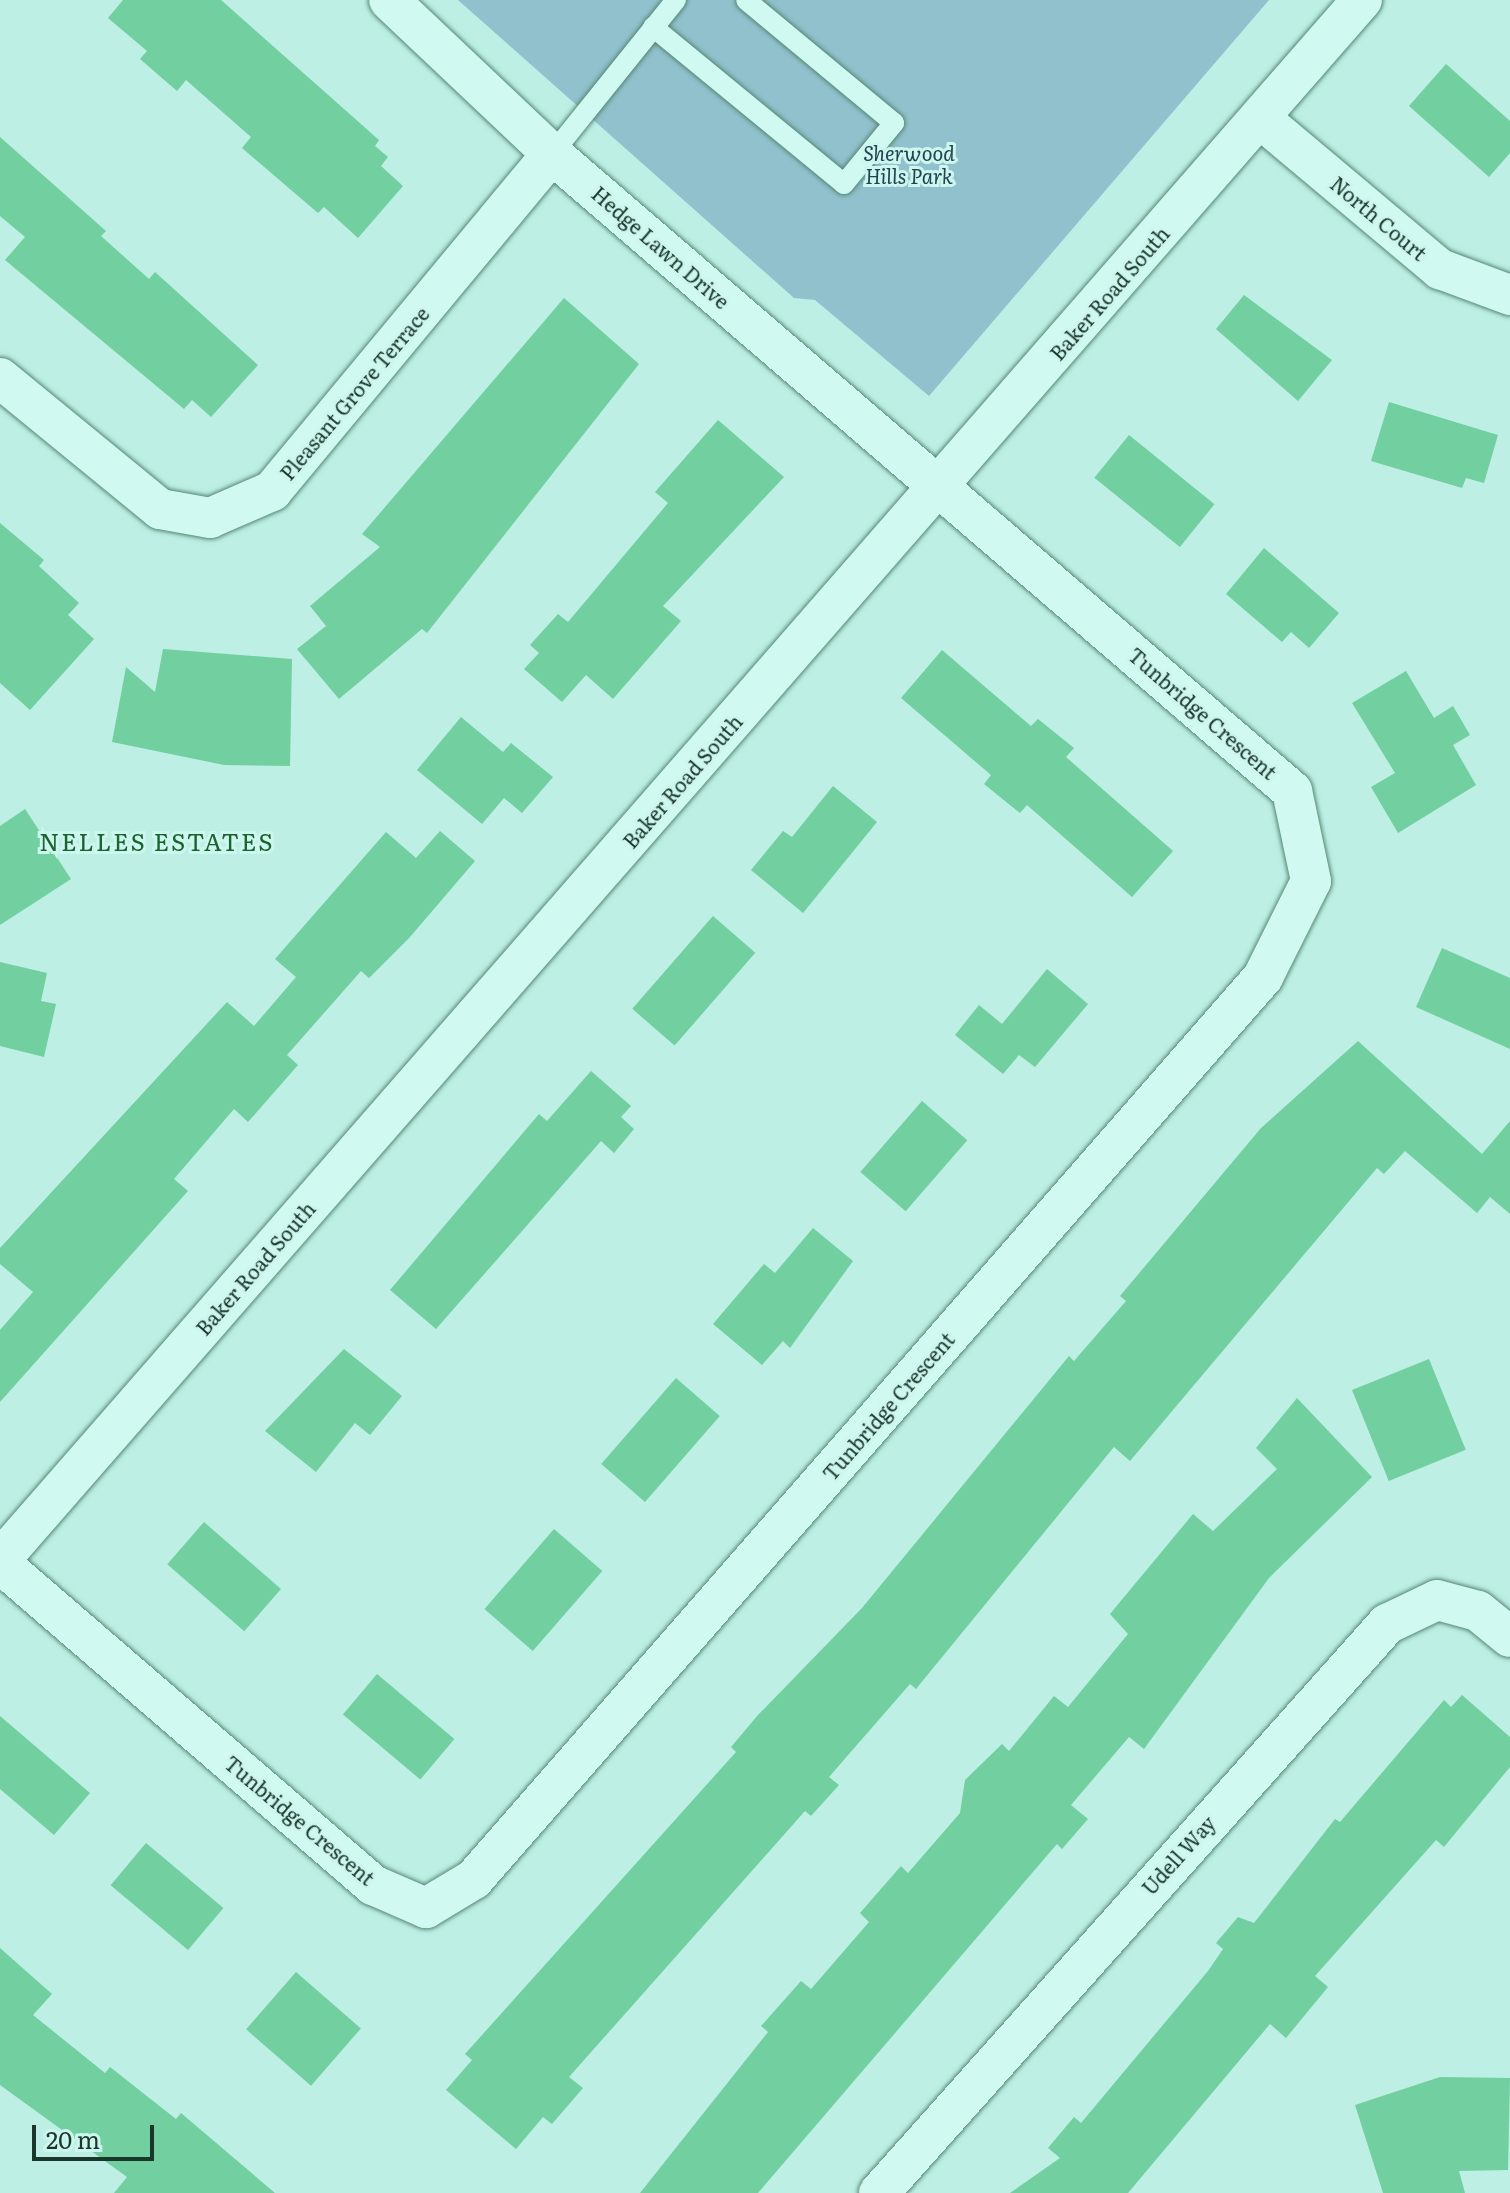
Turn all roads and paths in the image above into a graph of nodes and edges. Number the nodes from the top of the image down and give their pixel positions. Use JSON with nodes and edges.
{"nodes":[{"id":1,"x":389,"y":0,"type":"edge"},
{"id":2,"x":676,"y":0,"type":"edge"},
{"id":3,"x":746,"y":0,"type":"edge"},
{"id":4,"x":1362,"y":0,"type":"edge"},
{"id":5,"x":653,"y":27,"type":"junction"},
{"id":6,"x":1261,"y":119,"type":"junction"},
{"id":7,"x":552,"y":154,"type":"junction"},
{"id":8,"x":1510,"y":295,"type":"edge"},
{"id":9,"x":0,"y":378,"type":"edge"},
{"id":10,"x":941,"y":485,"type":"junction"},
{"id":11,"x":0,"y":1561,"type":"edge"},
{"id":12,"x":1510,"y":1637,"type":"edge"},
{"id":13,"x":879,"y":2193,"type":"edge"}],
"edges":[{"from":1,"to":7,"type":"street","name":"Hedge Lawn Drive"},
{"from":2,"to":5,"type":"lane"},
{"from":3,"to":5,"type":"lane"},
{"from":4,"to":6,"type":"street","name":"Baker Road South"},
{"from":5,"to":7,"type":"lane"},
{"from":6,"to":8,"type":"street","name":"North Court"},
{"from":6,"to":10,"type":"street","name":"Baker Road South"},
{"from":7,"to":9,"type":"street","name":"Pleasant Grove Terrace"},
{"from":7,"to":10,"type":"street","name":"Hedge Lawn Drive"},
{"from":10,"to":11,"type":"street","name":"Baker Road South"},
{"from":10,"to":11,"type":"street","name":"Tunbridge Crescent"},
{"from":12,"to":13,"type":"street","name":"Udell Way"}]}
